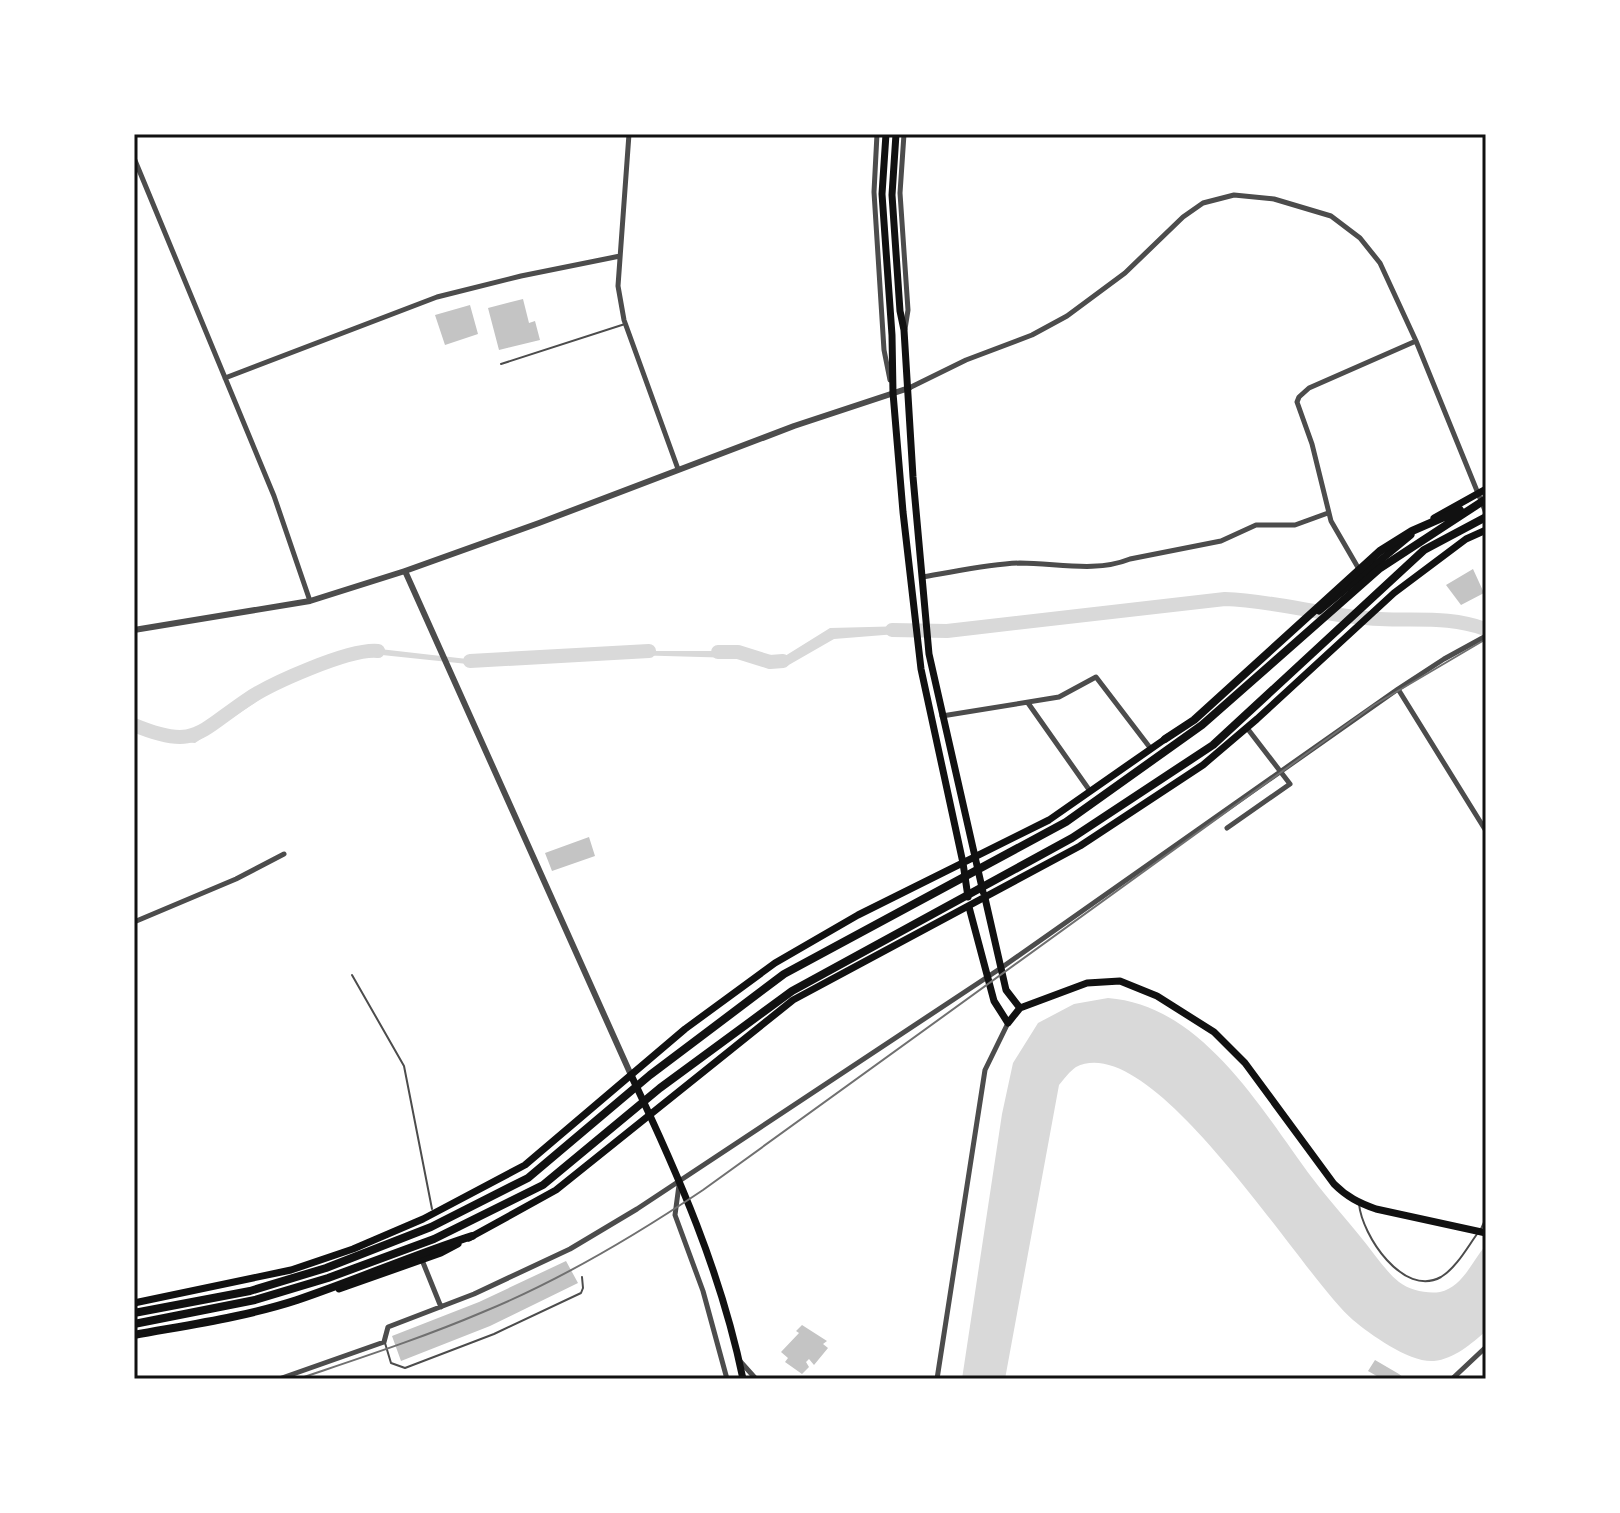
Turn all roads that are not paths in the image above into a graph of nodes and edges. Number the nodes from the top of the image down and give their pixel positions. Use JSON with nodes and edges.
{"nodes":[{"id":1,"x":629,"y":134,"type":"edge"},
{"id":2,"x":877,"y":134,"type":"edge"},
{"id":3,"x":886,"y":134,"type":"edge"},
{"id":4,"x":896,"y":134,"type":"edge"},
{"id":5,"x":904,"y":134,"type":"edge"},
{"id":6,"x":134,"y":158,"type":"edge"},
{"id":7,"x":620,"y":256,"type":"junction"},
{"id":8,"x":625,"y":324,"type":"junction"},
{"id":9,"x":904,"y":330,"type":"junction"},
{"id":10,"x":1416,"y":341,"type":"junction"},
{"id":11,"x":501,"y":364,"type":"dead end"},
{"id":12,"x":225,"y":378,"type":"junction"},
{"id":13,"x":909,"y":388,"type":"junction"},
{"id":14,"x":893,"y":393,"type":"junction"},
{"id":15,"x":678,"y":469,"type":"junction"},
{"id":16,"x":1484,"y":495,"type":"edge"},
{"id":17,"x":1328,"y":513,"type":"junction"},
{"id":18,"x":1486,"y":515,"type":"edge"},
{"id":19,"x":1486,"y":530,"type":"edge"},
{"id":20,"x":405,"y":571,"type":"junction"},
{"id":21,"x":1362,"y":575,"type":"junction"},
{"id":22,"x":921,"y":577,"type":"junction"},
{"id":23,"x":310,"y":601,"type":"junction"},
{"id":24,"x":134,"y":630,"type":"edge"},
{"id":25,"x":1486,"y":636,"type":"edge"},
{"id":26,"x":1398,"y":689,"type":"junction"},
{"id":27,"x":1028,"y":703,"type":"junction"},
{"id":28,"x":941,"y":716,"type":"junction"},
{"id":29,"x":1247,"y":728,"type":"junction"},
{"id":30,"x":1165,"y":739,"type":"junction"},
{"id":31,"x":1151,"y":749,"type":"junction"},
{"id":32,"x":1280,"y":770,"type":"junction"},
{"id":33,"x":1090,"y":791,"type":"junction"},
{"id":34,"x":1227,"y":828,"type":"dead end"},
{"id":35,"x":1486,"y":831,"type":"edge"},
{"id":36,"x":284,"y":854,"type":"dead end"},
{"id":37,"x":975,"y":856,"type":"junction"},
{"id":38,"x":963,"y":863,"type":"junction"},
{"id":39,"x":985,"y":898,"type":"junction"},
{"id":40,"x":969,"y":907,"type":"junction"},
{"id":41,"x":134,"y":922,"type":"edge"},
{"id":42,"x":1001,"y":968,"type":"junction"},
{"id":43,"x":352,"y":975,"type":"dead end"},
{"id":44,"x":986,"y":977,"type":"junction"},
{"id":45,"x":1020,"y":1008,"type":"junction"},
{"id":46,"x":1008,"y":1023,"type":"junction"},
{"id":47,"x":631,"y":1075,"type":"junction"},
{"id":48,"x":650,"y":1115,"type":"junction"},
{"id":49,"x":680,"y":1180,"type":"junction"},
{"id":50,"x":1359,"y":1203,"type":"junction"},
{"id":51,"x":433,"y":1214,"type":"junction"},
{"id":52,"x":1486,"y":1218,"type":"edge"},
{"id":53,"x":1486,"y":1233,"type":"edge"},
{"id":54,"x":472,"y":1236,"type":"joint"},
{"id":55,"x":418,"y":1257,"type":"junction"},
{"id":56,"x":582,"y":1277,"type":"dead end"},
{"id":57,"x":134,"y":1303,"type":"edge"},
{"id":58,"x":441,"y":1307,"type":"junction"},
{"id":59,"x":134,"y":1313,"type":"edge"},
{"id":60,"x":134,"y":1324,"type":"edge"},
{"id":61,"x":134,"y":1334,"type":"edge"},
{"id":62,"x":384,"y":1342,"type":"junction"},
{"id":63,"x":1486,"y":1347,"type":"edge"},
{"id":64,"x":739,"y":1360,"type":"junction"},
{"id":65,"x":279,"y":1379,"type":"edge"},
{"id":66,"x":727,"y":1379,"type":"edge"},
{"id":67,"x":743,"y":1379,"type":"edge"},
{"id":68,"x":756,"y":1379,"type":"edge"},
{"id":69,"x":937,"y":1379,"type":"edge"},
{"id":70,"x":1452,"y":1379,"type":"edge"}],
"edges":[{"from":1,"to":7,"type":"street"},
{"from":2,"to":14,"type":"street"},
{"from":3,"to":14,"type":"main road"},
{"from":4,"to":9,"type":"main road"},
{"from":5,"to":9,"type":"street"},
{"from":6,"to":12,"type":"street"},
{"from":7,"to":8,"type":"street"},
{"from":7,"to":12,"type":"street"},
{"from":8,"to":11,"type":"lane"},
{"from":8,"to":15,"type":"street"},
{"from":9,"to":13,"type":"main road"},
{"from":10,"to":13,"type":"street"},
{"from":10,"to":16,"type":"street"},
{"from":10,"to":17,"type":"street"},
{"from":12,"to":23,"type":"street"},
{"from":13,"to":14,"type":"street"},
{"from":13,"to":22,"type":"main road"},
{"from":14,"to":15,"type":"street"},
{"from":14,"to":38,"type":"main road"},
{"from":15,"to":20,"type":"street"},
{"from":16,"to":18,"type":"street"},
{"from":16,"to":21,"type":"main road"},
{"from":16,"to":30,"type":"highway"},
{"from":16,"to":59,"type":"highway"},
{"from":17,"to":21,"type":"street"},
{"from":17,"to":22,"type":"street"},
{"from":18,"to":60,"type":"highway"},
{"from":19,"to":29,"type":"main road"},
{"from":20,"to":23,"type":"street"},
{"from":20,"to":47,"type":"street"},
{"from":21,"to":30,"type":"main road"},
{"from":22,"to":28,"type":"main road"},
{"from":23,"to":24,"type":"street"},
{"from":25,"to":26,"type":"street"},
{"from":26,"to":32,"type":"street"},
{"from":26,"to":35,"type":"street"},
{"from":27,"to":28,"type":"street"},
{"from":27,"to":31,"type":"street"},
{"from":27,"to":33,"type":"street"},
{"from":28,"to":37,"type":"main road"},
{"from":29,"to":32,"type":"street"},
{"from":29,"to":39,"type":"main road"},
{"from":30,"to":31,"type":"main road"},
{"from":31,"to":33,"type":"main road"},
{"from":32,"to":34,"type":"street"},
{"from":32,"to":42,"type":"street"},
{"from":33,"to":37,"type":"main road"},
{"from":36,"to":41,"type":"street"},
{"from":37,"to":38,"type":"main road"},
{"from":37,"to":39,"type":"main road"},
{"from":38,"to":40,"type":"main road"},
{"from":38,"to":47,"type":"main road"},
{"from":39,"to":40,"type":"main road"},
{"from":39,"to":42,"type":"main road"},
{"from":40,"to":44,"type":"main road"},
{"from":40,"to":48,"type":"main road"},
{"from":42,"to":44,"type":"street"},
{"from":42,"to":45,"type":"main road"},
{"from":43,"to":51,"type":"lane"},
{"from":44,"to":46,"type":"main road"},
{"from":44,"to":49,"type":"street"},
{"from":45,"to":46,"type":"main road"},
{"from":45,"to":50,"type":"main road"},
{"from":46,"to":69,"type":"street"},
{"from":47,"to":48,"type":"main road"},
{"from":47,"to":51,"type":"main road"},
{"from":48,"to":49,"type":"main road"},
{"from":48,"to":54,"type":"main road"},
{"from":49,"to":58,"type":"street"},
{"from":49,"to":64,"type":"main road"},
{"from":49,"to":66,"type":"street"},
{"from":50,"to":52,"type":"lane"},
{"from":50,"to":53,"type":"main road"},
{"from":51,"to":57,"type":"main road"},
{"from":54,"to":55,"type":"highway"},
{"from":55,"to":58,"type":"street"},
{"from":55,"to":61,"type":"highway"},
{"from":56,"to":62,"type":"lane"},
{"from":58,"to":62,"type":"street"},
{"from":62,"to":65,"type":"street"},
{"from":63,"to":70,"type":"street"},
{"from":64,"to":67,"type":"main road"},
{"from":64,"to":68,"type":"street"}]}
